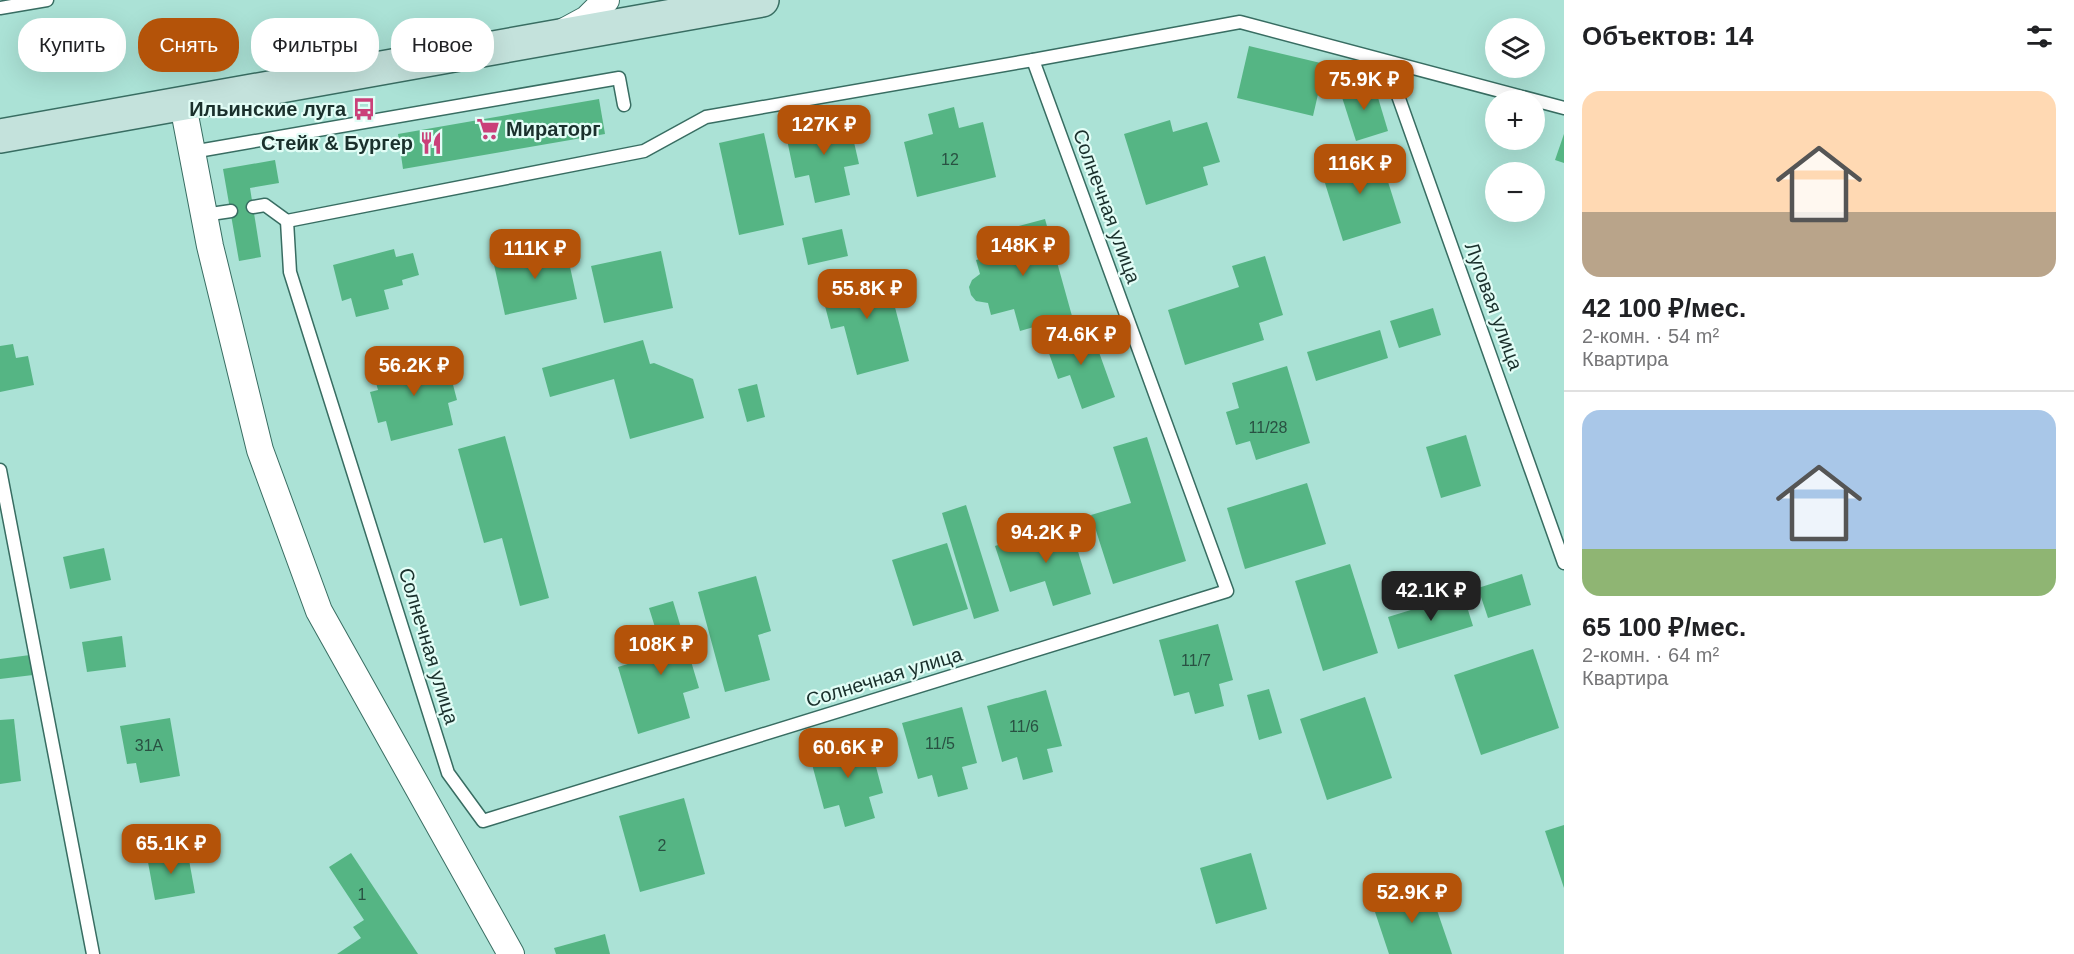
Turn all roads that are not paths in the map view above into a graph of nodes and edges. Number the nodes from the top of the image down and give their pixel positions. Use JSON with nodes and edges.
{"nodes":[{"id":1,"x":46,"y":0,"type":"edge"},
{"id":2,"x":606,"y":0,"type":"edge"},
{"id":3,"x":762,"y":0,"type":"edge"},
{"id":4,"x":0,"y":8,"type":"edge"},
{"id":5,"x":664,"y":8,"type":"edge"},
{"id":6,"x":552,"y":37,"type":"junction"},
{"id":7,"x":1033,"y":60,"type":"junction"},
{"id":8,"x":1386,"y":62,"type":"junction"},
{"id":9,"x":183,"y":105,"type":"junction"},
{"id":10,"x":624,"y":105,"type":"dead end"},
{"id":11,"x":1564,"y":108,"type":"edge"},
{"id":12,"x":0,"y":136,"type":"edge"},
{"id":13,"x":192,"y":152,"type":"junction"},
{"id":14,"x":253,"y":207,"type":"dead end"},
{"id":15,"x":231,"y":211,"type":"dead end"},
{"id":16,"x":204,"y":215,"type":"junction"},
{"id":17,"x":287,"y":220,"type":"junction"},
{"id":18,"x":0,"y":470,"type":"edge"},
{"id":19,"x":1564,"y":563,"type":"edge"},
{"id":20,"x":93,"y":954,"type":"edge"},
{"id":21,"x":511,"y":954,"type":"edge"}],
"edges":[{"from":1,"to":4,"type":"lane"},
{"from":2,"to":6,"type":"street"},
{"from":3,"to":5,"type":"street"},
{"from":5,"to":6,"type":"street"},
{"from":6,"to":9,"type":"street"},
{"from":7,"to":8,"type":"lane"},
{"from":7,"to":17,"type":"lane"},
{"from":7,"to":17,"type":"lane","name":"Солнечная улица"},
{"from":8,"to":11,"type":"lane"},
{"from":8,"to":19,"type":"lane","name":"Луговая улица"},
{"from":9,"to":12,"type":"street"},
{"from":9,"to":13,"type":"street"},
{"from":10,"to":13,"type":"lane"},
{"from":13,"to":16,"type":"street"},
{"from":14,"to":17,"type":"lane"},
{"from":15,"to":16,"type":"lane"},
{"from":16,"to":21,"type":"street"},
{"from":18,"to":20,"type":"lane"}]}
